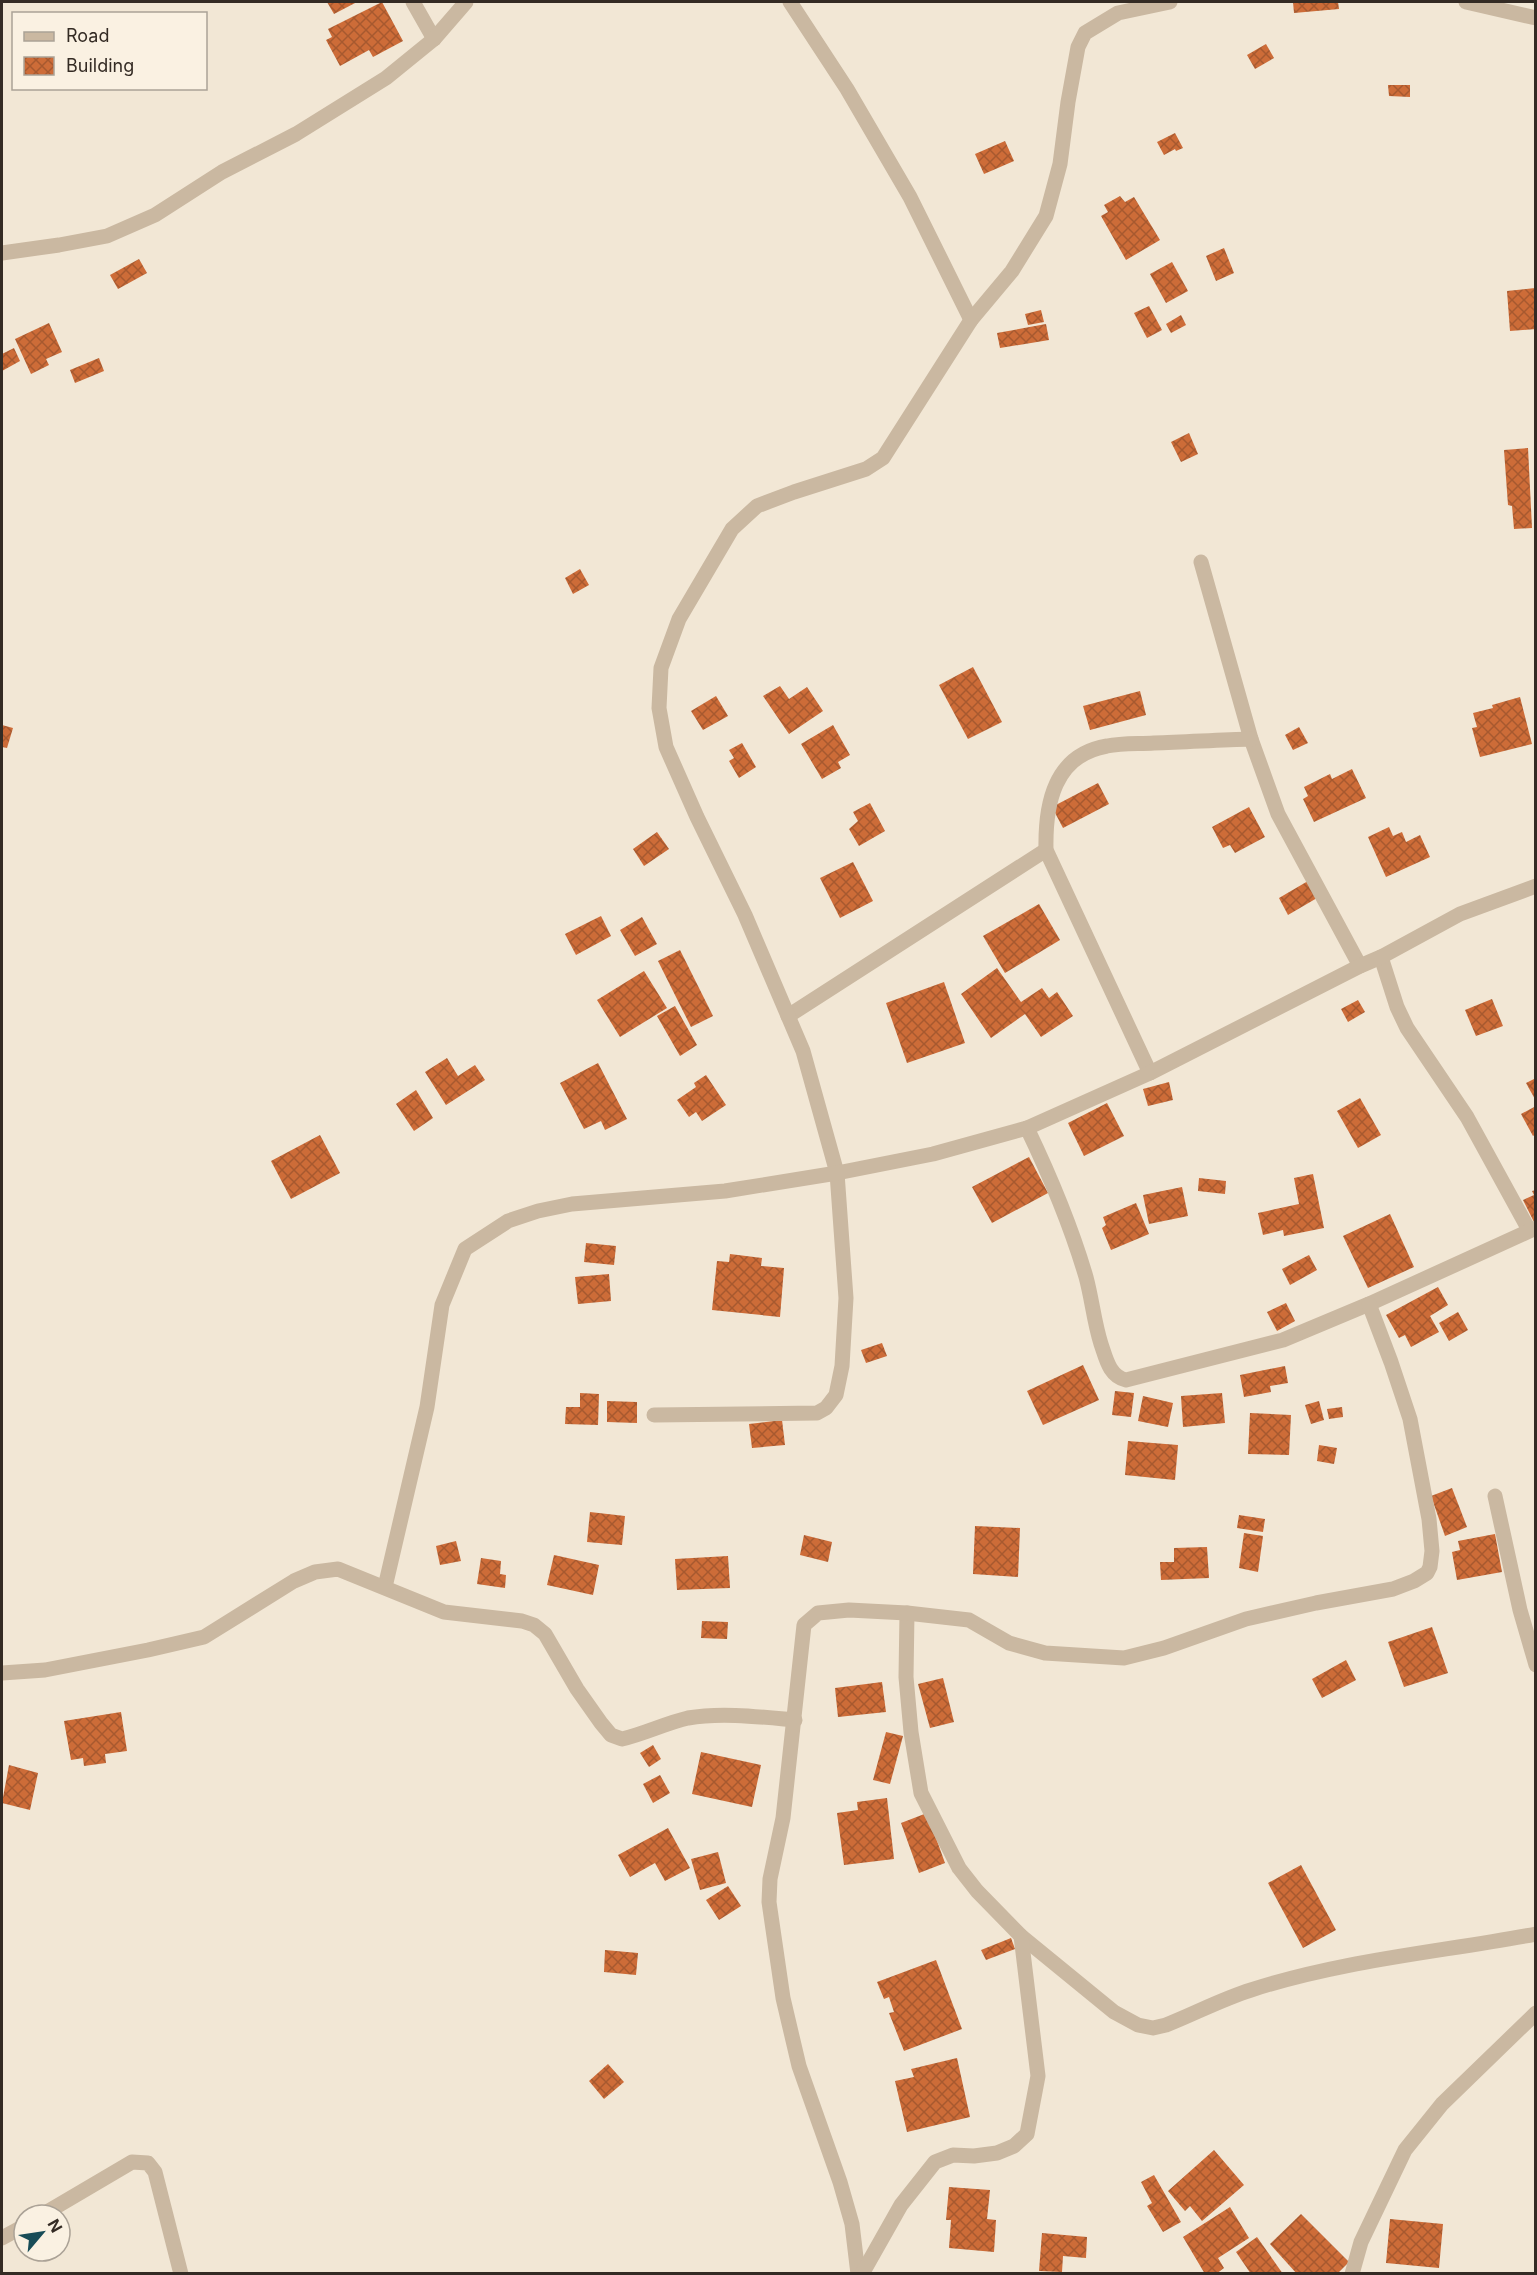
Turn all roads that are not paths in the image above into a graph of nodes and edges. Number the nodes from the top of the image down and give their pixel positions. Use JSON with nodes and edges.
{"nodes":[{"id":1,"x":413,"y":2,"type":"edge"},
{"id":2,"x":466,"y":2,"type":"edge"},
{"id":3,"x":790,"y":2,"type":"edge"},
{"id":4,"x":1170,"y":2,"type":"edge"},
{"id":5,"x":1466,"y":2,"type":"edge"},
{"id":6,"x":1536,"y":18,"type":"edge"},
{"id":7,"x":434,"y":39,"type":"junction"},
{"id":8,"x":2,"y":253,"type":"edge"},
{"id":9,"x":971,"y":320,"type":"junction"},
{"id":10,"x":1201,"y":562,"type":"dead end"},
{"id":11,"x":1251,"y":739,"type":"junction"},
{"id":12,"x":1046,"y":850,"type":"junction"},
{"id":13,"x":1536,"y":885,"type":"edge"},
{"id":14,"x":1381,"y":957,"type":"junction"},
{"id":15,"x":1360,"y":966,"type":"junction"},
{"id":16,"x":788,"y":1016,"type":"junction"},
{"id":17,"x":1150,"y":1072,"type":"junction"},
{"id":18,"x":1027,"y":1128,"type":"junction"},
{"id":19,"x":837,"y":1173,"type":"junction"},
{"id":20,"x":1532,"y":1229,"type":"edge"},
{"id":21,"x":1369,"y":1304,"type":"junction"},
{"id":22,"x":654,"y":1415,"type":"dead end"},
{"id":23,"x":1495,"y":1496,"type":"dead end"},
{"id":24,"x":385,"y":1587,"type":"junction"},
{"id":25,"x":907,"y":1613,"type":"junction"},
{"id":26,"x":1536,"y":1665,"type":"edge"},
{"id":27,"x":2,"y":1673,"type":"edge"},
{"id":28,"x":795,"y":1720,"type":"junction"},
{"id":29,"x":1536,"y":1934,"type":"edge"},
{"id":30,"x":1021,"y":1936,"type":"junction"},
{"id":31,"x":1536,"y":2013,"type":"edge"},
{"id":32,"x":62,"y":2203,"type":"edge"},
{"id":33,"x":180,"y":2274,"type":"edge"},
{"id":34,"x":860,"y":2274,"type":"edge"},
{"id":35,"x":1352,"y":2274,"type":"edge"}],
"edges":[{"from":1,"to":7,"type":"street"},
{"from":2,"to":7,"type":"street"},
{"from":3,"to":9,"type":"street"},
{"from":4,"to":9,"type":"street"},
{"from":5,"to":6,"type":"street"},
{"from":7,"to":8,"type":"street"},
{"from":9,"to":16,"type":"street"},
{"from":10,"to":11,"type":"street"},
{"from":11,"to":12,"type":"street"},
{"from":11,"to":15,"type":"street"},
{"from":12,"to":16,"type":"street"},
{"from":12,"to":17,"type":"street"},
{"from":13,"to":14,"type":"street"},
{"from":14,"to":15,"type":"street"},
{"from":14,"to":20,"type":"street"},
{"from":15,"to":17,"type":"street"},
{"from":16,"to":19,"type":"street"},
{"from":17,"to":18,"type":"street"},
{"from":18,"to":19,"type":"street"},
{"from":18,"to":21,"type":"street"},
{"from":19,"to":22,"type":"street"},
{"from":19,"to":24,"type":"street"},
{"from":20,"to":21,"type":"street"},
{"from":21,"to":25,"type":"street"},
{"from":23,"to":26,"type":"street"},
{"from":24,"to":27,"type":"street"},
{"from":24,"to":28,"type":"street"},
{"from":25,"to":28,"type":"street"},
{"from":25,"to":30,"type":"street"},
{"from":28,"to":34,"type":"street"},
{"from":29,"to":30,"type":"street"},
{"from":30,"to":34,"type":"street"},
{"from":31,"to":35,"type":"street"},
{"from":32,"to":33,"type":"street"}]}
